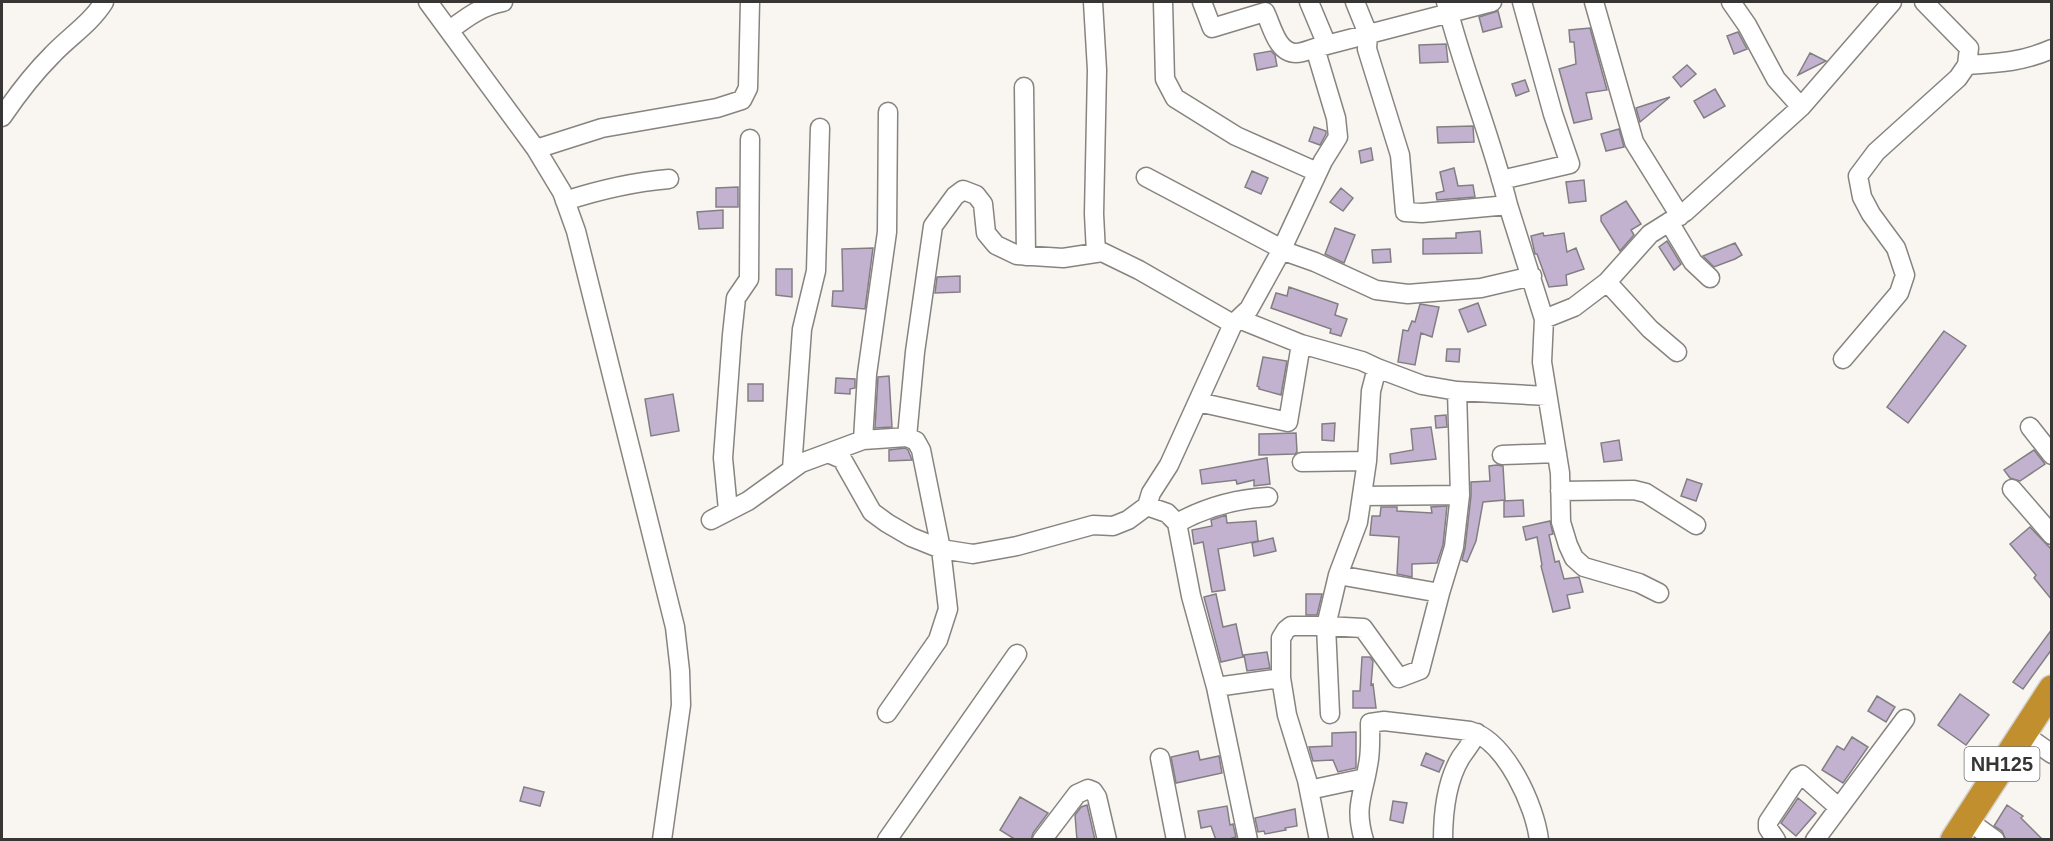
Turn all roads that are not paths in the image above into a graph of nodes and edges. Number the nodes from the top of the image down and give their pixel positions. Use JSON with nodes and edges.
{"nodes":[{"id":1,"x":104,"y":2,"type":"edge"},
{"id":2,"x":428,"y":2,"type":"edge"},
{"id":3,"x":503,"y":2,"type":"edge"},
{"id":4,"x":750,"y":2,"type":"edge"},
{"id":5,"x":1093,"y":2,"type":"edge"},
{"id":6,"x":1163,"y":2,"type":"edge"},
{"id":7,"x":1202,"y":2,"type":"edge"},
{"id":8,"x":1309,"y":2,"type":"edge"},
{"id":9,"x":1355,"y":2,"type":"edge"},
{"id":10,"x":1492,"y":2,"type":"edge"},
{"id":11,"x":1522,"y":2,"type":"edge"},
{"id":12,"x":1594,"y":2,"type":"edge"},
{"id":13,"x":1731,"y":2,"type":"edge"},
{"id":14,"x":1892,"y":2,"type":"edge"},
{"id":15,"x":1924,"y":2,"type":"edge"},
{"id":16,"x":1263,"y":7,"type":"edge"},
{"id":17,"x":1447,"y":7,"type":"edge"},
{"id":18,"x":450,"y":30,"type":"junction"},
{"id":19,"x":1368,"y":34,"type":"junction"},
{"id":20,"x":1321,"y":46,"type":"junction"},
{"id":21,"x":2052,"y":49,"type":"edge"},
{"id":22,"x":1967,"y":65,"type":"junction"},
{"id":23,"x":1024,"y":87,"type":"dead end"},
{"id":24,"x":1801,"y":107,"type":"junction"},
{"id":25,"x":888,"y":112,"type":"dead end"},
{"id":26,"x":2,"y":117,"type":"edge"},
{"id":27,"x":820,"y":128,"type":"dead end"},
{"id":28,"x":750,"y":140,"type":"dead end"},
{"id":29,"x":536,"y":149,"type":"junction"},
{"id":30,"x":1317,"y":172,"type":"junction"},
{"id":31,"x":1146,"y":177,"type":"dead end"},
{"id":32,"x":669,"y":180,"type":"dead end"},
{"id":33,"x":1502,"y":180,"type":"junction"},
{"id":34,"x":565,"y":201,"type":"junction"},
{"id":35,"x":1508,"y":205,"type":"junction"},
{"id":36,"x":1674,"y":219,"type":"junction"},
{"id":37,"x":1281,"y":249,"type":"junction"},
{"id":38,"x":1096,"y":253,"type":"junction"},
{"id":39,"x":1026,"y":256,"type":"junction"},
{"id":40,"x":1532,"y":276,"type":"junction"},
{"id":41,"x":1710,"y":278,"type":"dead end"},
{"id":42,"x":1608,"y":282,"type":"junction"},
{"id":43,"x":1544,"y":319,"type":"junction"},
{"id":44,"x":1236,"y":322,"type":"junction"},
{"id":45,"x":1301,"y":344,"type":"junction"},
{"id":46,"x":1677,"y":352,"type":"dead end"},
{"id":47,"x":1843,"y":359,"type":"dead end"},
{"id":48,"x":1377,"y":369,"type":"junction"},
{"id":49,"x":1457,"y":391,"type":"junction"},
{"id":50,"x":1547,"y":396,"type":"junction"},
{"id":51,"x":1198,"y":402,"type":"junction"},
{"id":52,"x":2030,"y":427,"type":"dead end"},
{"id":53,"x":906,"y":436,"type":"junction"},
{"id":54,"x":863,"y":440,"type":"junction"},
{"id":55,"x":828,"y":453,"type":"junction"},
{"id":56,"x":1557,"y":453,"type":"junction"},
{"id":57,"x":1502,"y":455,"type":"dead end"},
{"id":58,"x":2052,"y":455,"type":"edge"},
{"id":59,"x":1367,"y":461,"type":"junction"},
{"id":60,"x":1302,"y":462,"type":"dead end"},
{"id":61,"x":792,"y":469,"type":"junction"},
{"id":62,"x":2012,"y":489,"type":"dead end"},
{"id":63,"x":1560,"y":491,"type":"junction"},
{"id":64,"x":1460,"y":495,"type":"junction"},
{"id":65,"x":1362,"y":496,"type":"junction"},
{"id":66,"x":1268,"y":497,"type":"dead end"},
{"id":67,"x":1147,"y":506,"type":"junction"},
{"id":68,"x":728,"y":510,"type":"junction"},
{"id":69,"x":711,"y":520,"type":"dead end"},
{"id":70,"x":1177,"y":523,"type":"junction"},
{"id":71,"x":1696,"y":525,"type":"dead end"},
{"id":72,"x":2052,"y":536,"type":"edge"},
{"id":73,"x":941,"y":549,"type":"junction"},
{"id":74,"x":1338,"y":575,"type":"junction"},
{"id":75,"x":1440,"y":593,"type":"junction"},
{"id":76,"x":1659,"y":593,"type":"dead end"},
{"id":77,"x":1326,"y":626,"type":"junction"},
{"id":78,"x":1017,"y":654,"type":"dead end"},
{"id":79,"x":1281,"y":678,"type":"junction"},
{"id":80,"x":1216,"y":687,"type":"junction"},
{"id":81,"x":2052,"y":689,"type":"edge"},
{"id":82,"x":887,"y":712,"type":"dead end"},
{"id":83,"x":1330,"y":714,"type":"dead end"},
{"id":84,"x":1905,"y":719,"type":"dead end"},
{"id":85,"x":1477,"y":733,"type":"junction"},
{"id":86,"x":2022,"y":733,"type":"junction"},
{"id":87,"x":2052,"y":754,"type":"edge"},
{"id":88,"x":1160,"y":758,"type":"dead end"},
{"id":89,"x":1365,"y":778,"type":"junction"},
{"id":90,"x":1309,"y":790,"type":"junction"},
{"id":91,"x":1839,"y":807,"type":"junction"},
{"id":92,"x":1960,"y":829,"type":"edge"},
{"id":93,"x":1441,"y":839,"type":"edge"},
{"id":94,"x":662,"y":840,"type":"edge"},
{"id":95,"x":888,"y":840,"type":"edge"},
{"id":96,"x":1042,"y":840,"type":"edge"},
{"id":97,"x":1107,"y":840,"type":"edge"},
{"id":98,"x":1176,"y":840,"type":"edge"},
{"id":99,"x":1248,"y":840,"type":"edge"},
{"id":100,"x":1319,"y":840,"type":"edge"},
{"id":101,"x":1364,"y":840,"type":"edge"},
{"id":102,"x":1539,"y":840,"type":"edge"},
{"id":103,"x":1776,"y":840,"type":"edge"},
{"id":104,"x":1815,"y":840,"type":"edge"},
{"id":105,"x":1995,"y":840,"type":"edge"}],
"edges":[{"from":1,"to":26,"type":"street"},
{"from":2,"to":18,"type":"street"},
{"from":3,"to":18,"type":"street"},
{"from":4,"to":29,"type":"street"},
{"from":5,"to":38,"type":"street"},
{"from":6,"to":30,"type":"street"},
{"from":7,"to":16,"type":"street"},
{"from":8,"to":20,"type":"street"},
{"from":9,"to":19,"type":"street"},
{"from":10,"to":17,"type":"street"},
{"from":11,"to":33,"type":"street"},
{"from":12,"to":36,"type":"street"},
{"from":13,"to":24,"type":"street"},
{"from":14,"to":24,"type":"street"},
{"from":15,"to":22,"type":"street"},
{"from":16,"to":20,"type":"street"},
{"from":17,"to":19,"type":"street"},
{"from":17,"to":33,"type":"street"},
{"from":18,"to":29,"type":"street"},
{"from":19,"to":20,"type":"street"},
{"from":19,"to":35,"type":"street"},
{"from":20,"to":30,"type":"street"},
{"from":21,"to":22,"type":"street"},
{"from":22,"to":47,"type":"street"},
{"from":23,"to":39,"type":"street"},
{"from":24,"to":36,"type":"street"},
{"from":25,"to":54,"type":"street"},
{"from":27,"to":61,"type":"street"},
{"from":28,"to":68,"type":"street"},
{"from":29,"to":34,"type":"street"},
{"from":30,"to":37,"type":"street"},
{"from":31,"to":37,"type":"street"},
{"from":32,"to":34,"type":"street"},
{"from":33,"to":35,"type":"street"},
{"from":34,"to":94,"type":"street"},
{"from":35,"to":40,"type":"street"},
{"from":36,"to":41,"type":"street"},
{"from":36,"to":42,"type":"street"},
{"from":37,"to":40,"type":"street"},
{"from":37,"to":44,"type":"street"},
{"from":38,"to":39,"type":"street"},
{"from":38,"to":44,"type":"street"},
{"from":39,"to":53,"type":"street"},
{"from":40,"to":43,"type":"street"},
{"from":42,"to":43,"type":"street"},
{"from":42,"to":46,"type":"street"},
{"from":43,"to":50,"type":"street"},
{"from":44,"to":45,"type":"street"},
{"from":44,"to":51,"type":"street"},
{"from":45,"to":48,"type":"street"},
{"from":45,"to":51,"type":"street"},
{"from":48,"to":49,"type":"street"},
{"from":48,"to":59,"type":"street"},
{"from":49,"to":50,"type":"street"},
{"from":49,"to":64,"type":"street"},
{"from":50,"to":56,"type":"street"},
{"from":51,"to":67,"type":"street"},
{"from":52,"to":58,"type":"street"},
{"from":53,"to":54,"type":"street"},
{"from":53,"to":73,"type":"street"},
{"from":54,"to":55,"type":"street"},
{"from":55,"to":61,"type":"street"},
{"from":55,"to":73,"type":"street"},
{"from":56,"to":57,"type":"street"},
{"from":56,"to":63,"type":"street"},
{"from":59,"to":60,"type":"street"},
{"from":59,"to":65,"type":"street"},
{"from":61,"to":68,"type":"street"},
{"from":62,"to":72,"type":"street"},
{"from":63,"to":71,"type":"street"},
{"from":63,"to":76,"type":"street"},
{"from":64,"to":65,"type":"street"},
{"from":64,"to":75,"type":"street"},
{"from":65,"to":74,"type":"street"},
{"from":66,"to":70,"type":"street"},
{"from":67,"to":70,"type":"street"},
{"from":67,"to":73,"type":"street"},
{"from":68,"to":69,"type":"street"},
{"from":70,"to":80,"type":"street"},
{"from":73,"to":82,"type":"street"},
{"from":74,"to":75,"type":"street"},
{"from":74,"to":77,"type":"street"},
{"from":75,"to":77,"type":"street"},
{"from":77,"to":79,"type":"street"},
{"from":77,"to":83,"type":"street"},
{"from":78,"to":95,"type":"street"},
{"from":79,"to":80,"type":"street"},
{"from":79,"to":90,"type":"street"},
{"from":80,"to":99,"type":"street"},
{"from":81,"to":86,"type":"highway","number":"NH125"},
{"from":84,"to":91,"type":"street"},
{"from":85,"to":89,"type":"street"},
{"from":85,"to":93,"type":"street"},
{"from":85,"to":102,"type":"street"},
{"from":86,"to":87,"type":"street"},
{"from":86,"to":92,"type":"highway","number":"NH125"},
{"from":88,"to":98,"type":"street"},
{"from":89,"to":90,"type":"street"},
{"from":89,"to":101,"type":"street"},
{"from":90,"to":100,"type":"street"},
{"from":91,"to":103,"type":"street"},
{"from":91,"to":104,"type":"street"},
{"from":92,"to":105,"type":"street"},
{"from":96,"to":97,"type":"street"}]}
